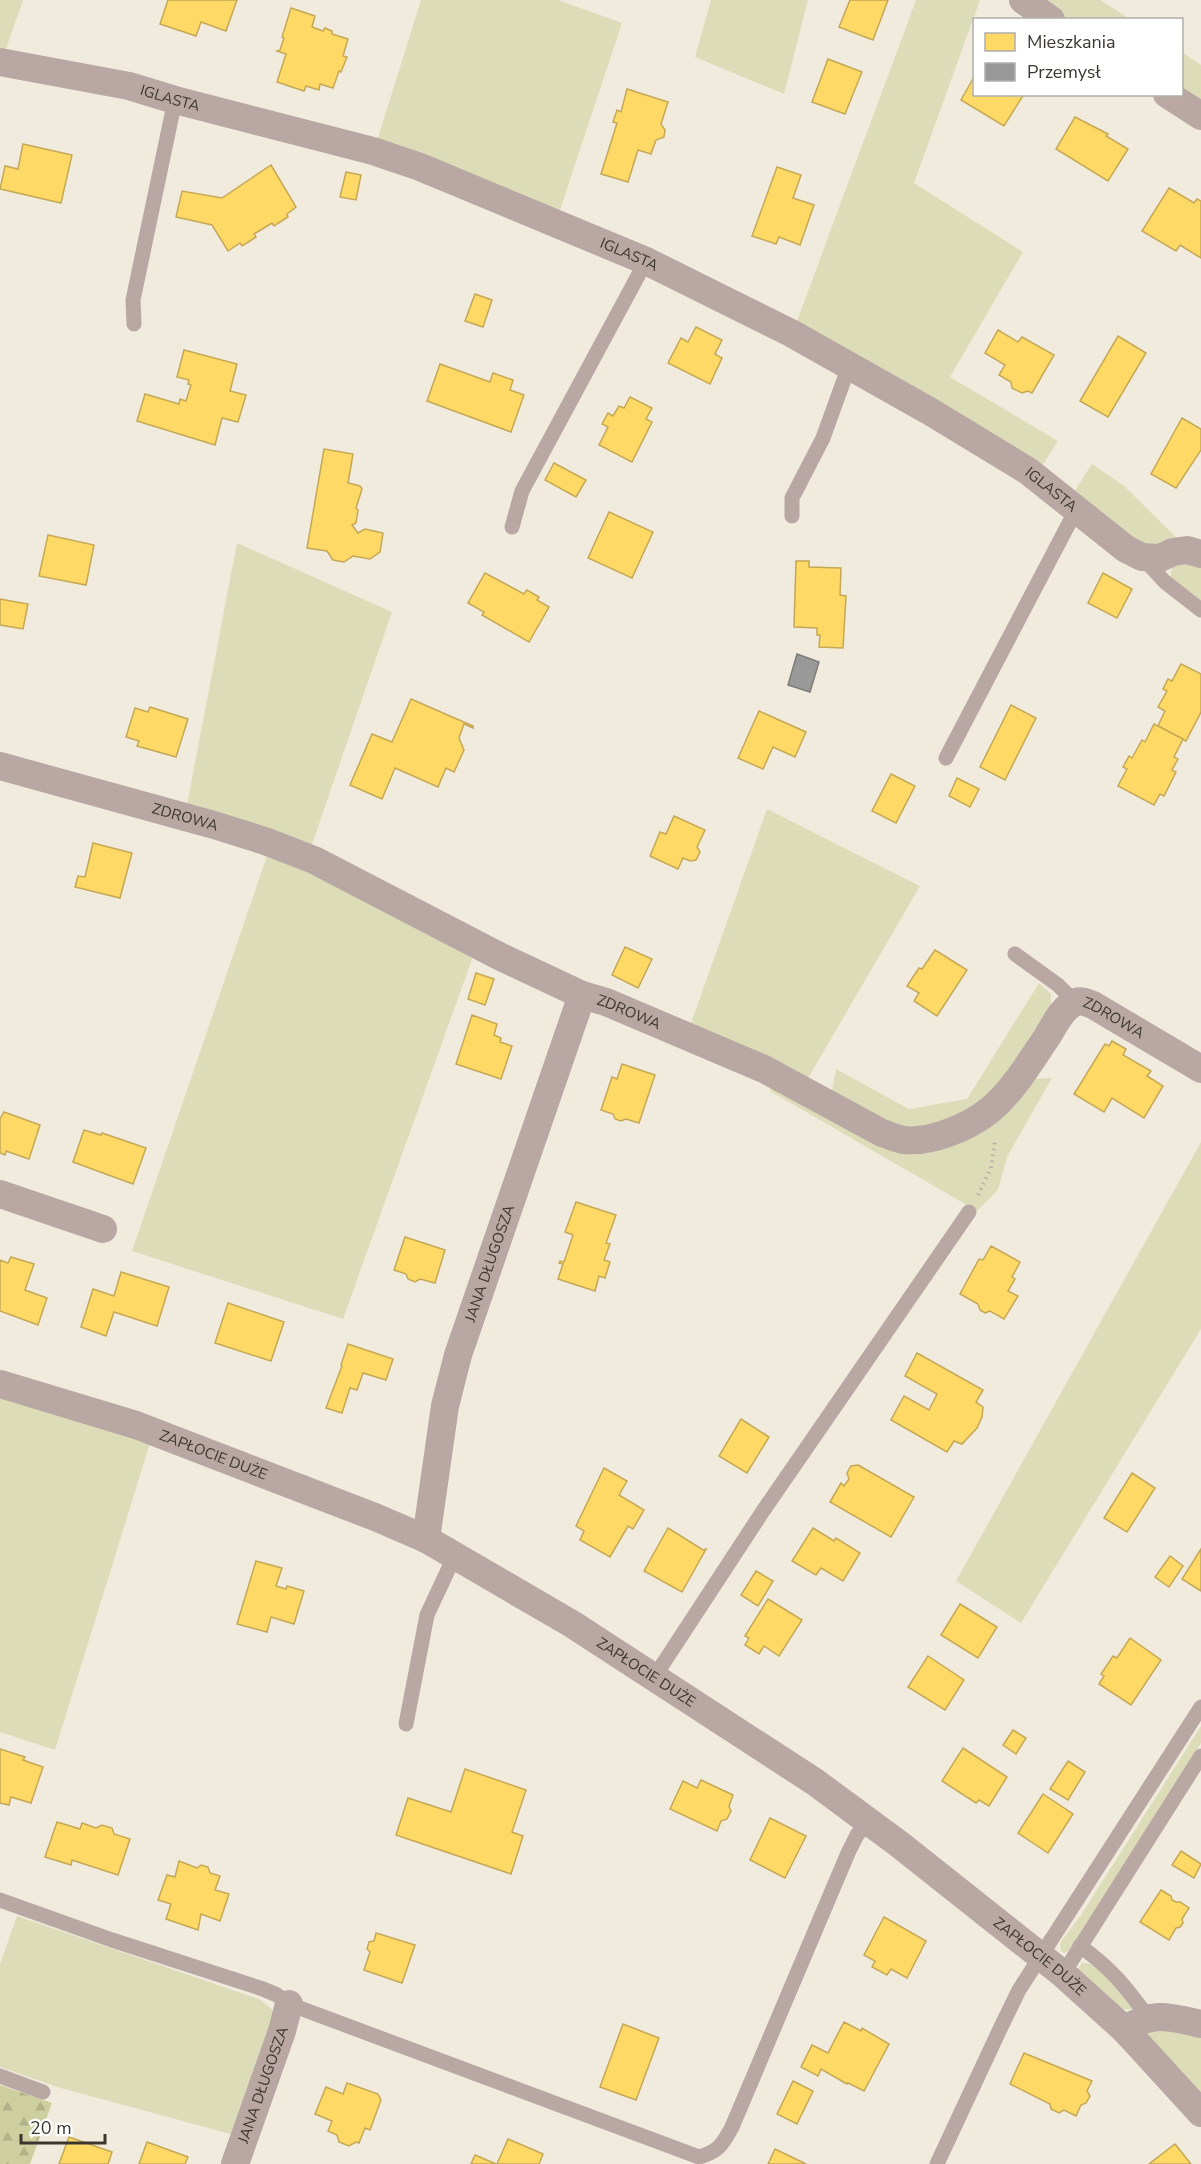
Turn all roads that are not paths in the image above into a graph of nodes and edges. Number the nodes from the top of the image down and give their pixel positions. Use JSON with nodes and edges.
{"nodes":[{"id":1,"x":1023,"y":0,"type":"edge"},
{"id":2,"x":1048,"y":18,"type":"edge"},
{"id":3,"x":0,"y":62,"type":"edge"},
{"id":4,"x":1170,"y":96,"type":"edge"},
{"id":5,"x":175,"y":100,"type":"junction"},
{"id":6,"x":1201,"y":116,"type":"edge"},
{"id":7,"x":646,"y":261,"type":"junction"},
{"id":8,"x":134,"y":324,"type":"dead end"},
{"id":9,"x":849,"y":366,"type":"junction"},
{"id":10,"x":1076,"y":510,"type":"junction"},
{"id":11,"x":792,"y":516,"type":"dead end"},
{"id":12,"x":512,"y":527,"type":"dead end"},
{"id":13,"x":1201,"y":554,"type":"edge"},
{"id":14,"x":1142,"y":557,"type":"junction"},
{"id":15,"x":1201,"y":610,"type":"edge"},
{"id":16,"x":946,"y":758,"type":"dead end"},
{"id":17,"x":0,"y":766,"type":"edge"},
{"id":18,"x":1015,"y":954,"type":"dead end"},
{"id":19,"x":582,"y":995,"type":"junction"},
{"id":20,"x":1075,"y":1002,"type":"junction"},
{"id":21,"x":1201,"y":1069,"type":"edge"},
{"id":22,"x":0,"y":1194,"type":"edge"},
{"id":23,"x":969,"y":1212,"type":"road end"},
{"id":24,"x":103,"y":1229,"type":"dead end"},
{"id":25,"x":0,"y":1384,"type":"edge"},
{"id":26,"x":426,"y":1539,"type":"junction"},
{"id":27,"x":455,"y":1555,"type":"junction"},
{"id":28,"x":656,"y":1677,"type":"junction"},
{"id":29,"x":1201,"y":1707,"type":"edge"},
{"id":30,"x":406,"y":1724,"type":"dead end"},
{"id":31,"x":1201,"y":1756,"type":"edge"},
{"id":32,"x":868,"y":1821,"type":"junction"},
{"id":33,"x":0,"y":1900,"type":"edge"},
{"id":34,"x":1080,"y":1946,"type":"junction"},
{"id":35,"x":1040,"y":1956,"type":"junction"},
{"id":36,"x":1063,"y":1974,"type":"junction"},
{"id":37,"x":289,"y":2004,"type":"junction"},
{"id":38,"x":1137,"y":2024,"type":"junction"},
{"id":39,"x":1201,"y":2024,"type":"edge"},
{"id":40,"x":0,"y":2076,"type":"edge"},
{"id":41,"x":43,"y":2092,"type":"dead end"},
{"id":42,"x":1201,"y":2113,"type":"edge"},
{"id":43,"x":235,"y":2164,"type":"edge"},
{"id":44,"x":938,"y":2164,"type":"edge"}],
"edges":[{"from":1,"to":2,"type":"street"},
{"from":3,"to":5,"type":"street","name":"IGLASTA"},
{"from":4,"to":6,"type":"street"},
{"from":5,"to":7,"type":"street","name":"IGLASTA"},
{"from":5,"to":8,"type":"lane"},
{"from":7,"to":9,"type":"street","name":"IGLASTA"},
{"from":7,"to":12,"type":"lane"},
{"from":9,"to":10,"type":"street","name":"IGLASTA"},
{"from":9,"to":11,"type":"lane"},
{"from":10,"to":14,"type":"street","name":"IGLASTA"},
{"from":10,"to":16,"type":"lane"},
{"from":13,"to":14,"type":"street"},
{"from":14,"to":15,"type":"lane"},
{"from":17,"to":19,"type":"street","name":"ZDROWA"},
{"from":18,"to":20,"type":"lane"},
{"from":19,"to":20,"type":"street","name":"ZDROWA"},
{"from":19,"to":26,"type":"street","name":"JANA DŁUGOSZA"},
{"from":20,"to":21,"type":"street","name":"ZDROWA"},
{"from":22,"to":24,"type":"street"},
{"from":23,"to":28,"type":"lane"},
{"from":25,"to":26,"type":"street","name":"ZAPŁOCIE DUŻE"},
{"from":26,"to":27,"type":"street","name":"ZAPŁOCIE DUŻE"},
{"from":27,"to":28,"type":"street","name":"ZAPŁOCIE DUŻE"},
{"from":27,"to":30,"type":"lane"},
{"from":28,"to":32,"type":"street","name":"ZAPŁOCIE DUŻE"},
{"from":29,"to":35,"type":"lane"},
{"from":31,"to":34,"type":"lane"},
{"from":32,"to":35,"type":"street","name":"ZAPŁOCIE DUŻE"},
{"from":32,"to":37,"type":"lane"},
{"from":33,"to":37,"type":"lane"},
{"from":34,"to":36,"type":"lane"},
{"from":34,"to":38,"type":"lane"},
{"from":35,"to":36,"type":"street","name":"ZAPŁOCIE DUŻE"},
{"from":35,"to":44,"type":"lane"},
{"from":36,"to":38,"type":"street","name":"ZAPŁOCIE DUŻE"},
{"from":37,"to":43,"type":"street","name":"JANA DŁUGOSZA"},
{"from":38,"to":39,"type":"street"},
{"from":38,"to":42,"type":"street","name":"ZAPŁOCIE DUŻE"},
{"from":40,"to":41,"type":"lane"}]}
